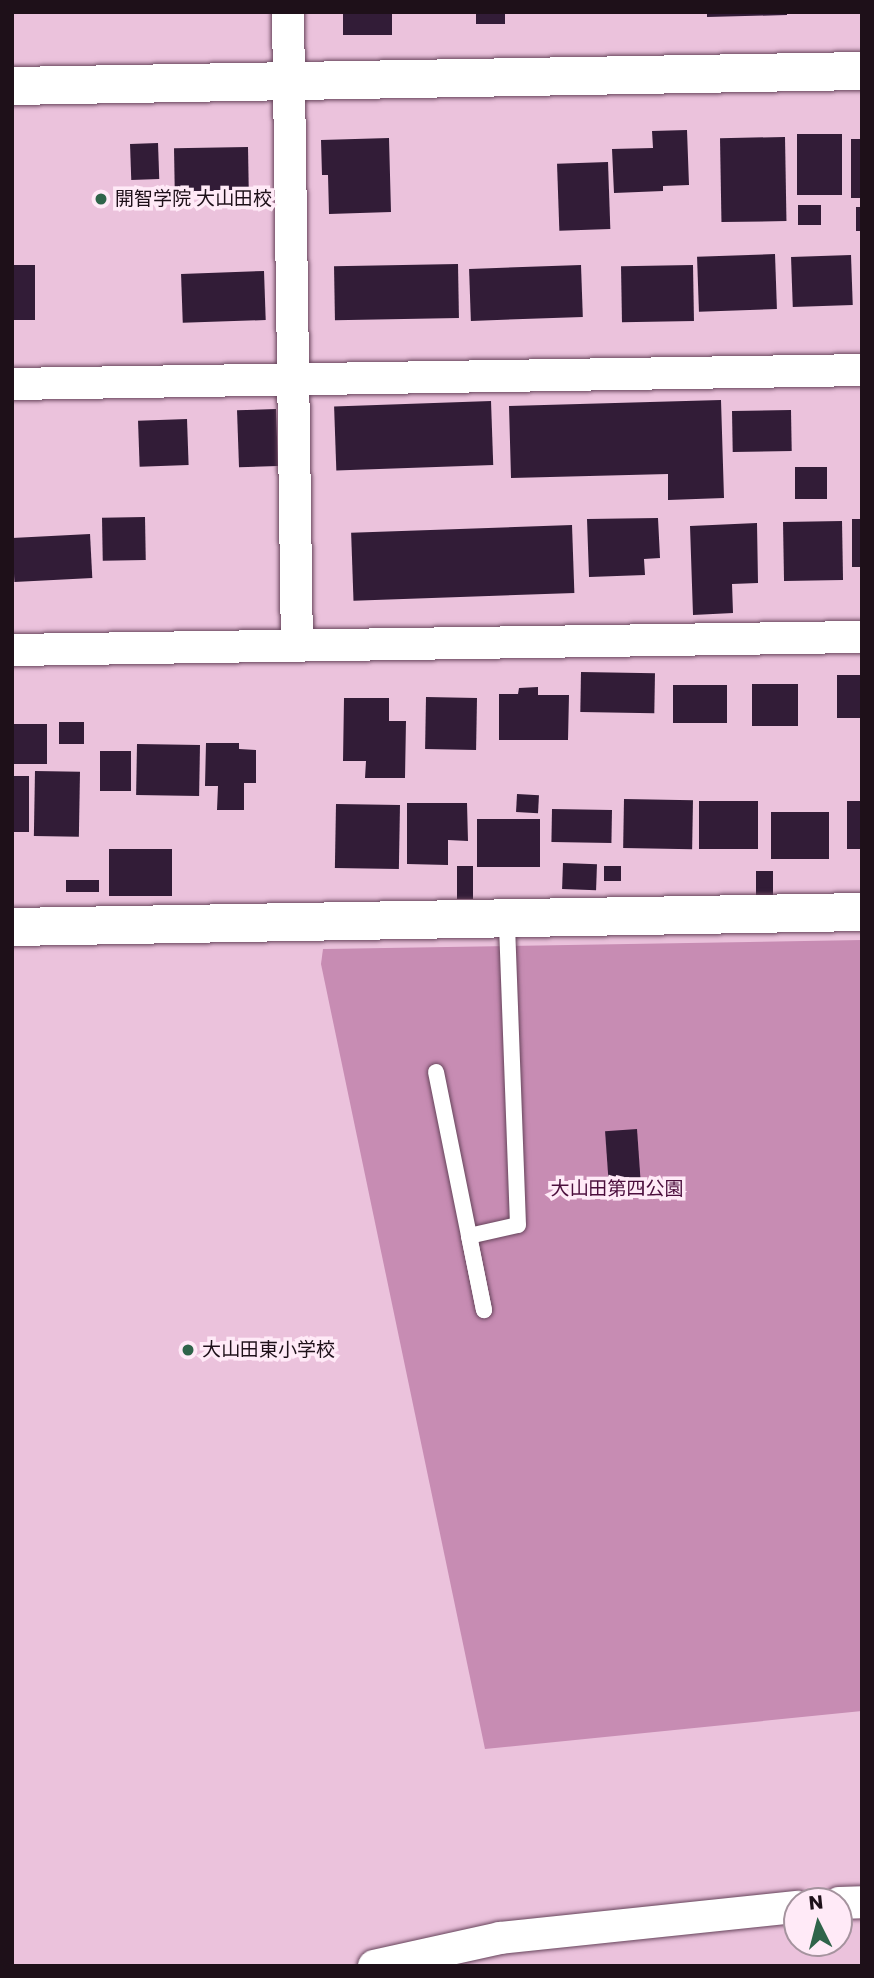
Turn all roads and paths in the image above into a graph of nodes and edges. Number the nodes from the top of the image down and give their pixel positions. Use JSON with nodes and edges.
{"nodes":[{"id":1,"x":288,"y":12,"type":"edge"},
{"id":2,"x":862,"y":71,"type":"edge"},
{"id":3,"x":289,"y":81,"type":"junction"},
{"id":4,"x":12,"y":86,"type":"edge"},
{"id":5,"x":862,"y":370,"type":"edge"},
{"id":6,"x":292,"y":380,"type":"junction"},
{"id":7,"x":12,"y":384,"type":"edge"},
{"id":8,"x":862,"y":637,"type":"edge"},
{"id":9,"x":297,"y":646,"type":"junction"},
{"id":10,"x":12,"y":650,"type":"edge"},
{"id":11,"x":862,"y":912,"type":"edge"},
{"id":12,"x":507,"y":918,"type":"junction"},
{"id":13,"x":12,"y":927,"type":"edge"},
{"id":14,"x":436,"y":1072,"type":"dead end"},
{"id":15,"x":783,"y":1909,"type":"edge"},
{"id":16,"x":502,"y":1952,"type":"edge"},
{"id":17,"x":374,"y":1966,"type":"edge"}],
"edges":[{"from":1,"to":3,"type":"street"},
{"from":2,"to":3,"type":"street"},
{"from":3,"to":4,"type":"street"},
{"from":3,"to":6,"type":"street"},
{"from":5,"to":6,"type":"street"},
{"from":6,"to":7,"type":"street"},
{"from":6,"to":9,"type":"street"},
{"from":8,"to":9,"type":"street"},
{"from":9,"to":10,"type":"street"},
{"from":11,"to":12,"type":"street"},
{"from":12,"to":13,"type":"street"},
{"from":12,"to":14,"type":"lane"},
{"from":15,"to":16,"type":"street"},
{"from":16,"to":17,"type":"street"}]}
